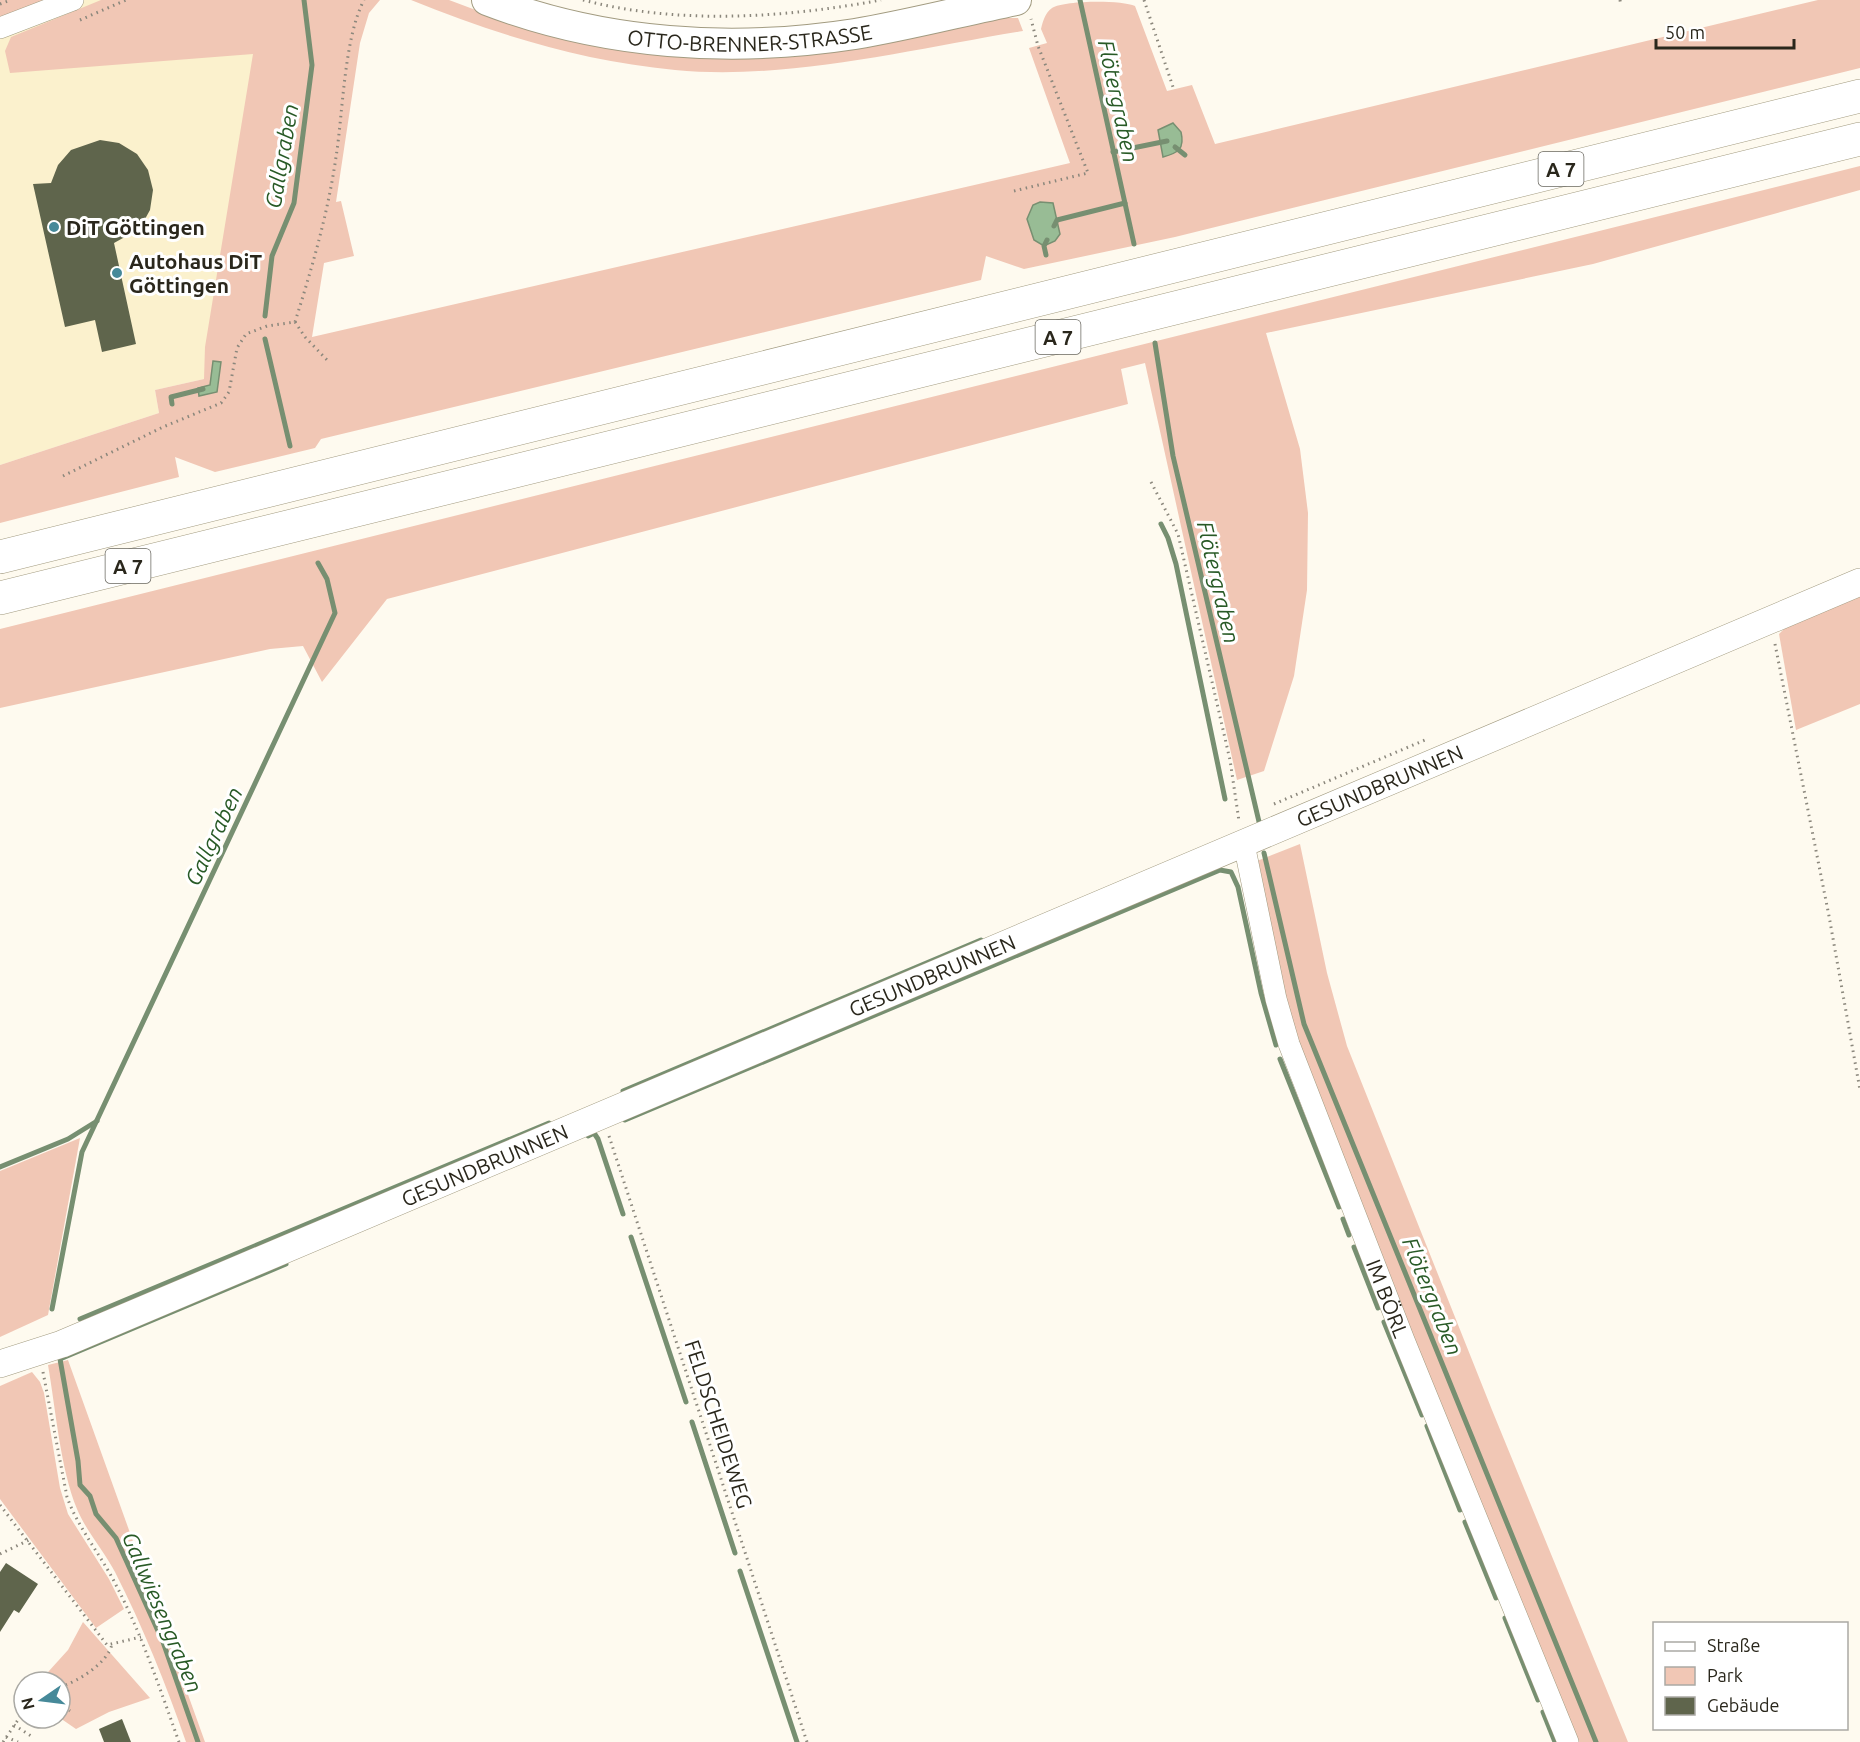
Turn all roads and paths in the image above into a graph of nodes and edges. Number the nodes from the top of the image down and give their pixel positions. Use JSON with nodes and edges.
{"nodes":[{"id":1,"x":11,"y":0,"type":"edge"},
{"id":2,"x":73,"y":0,"type":"edge"},
{"id":3,"x":364,"y":0,"type":"edge"},
{"id":4,"x":487,"y":0,"type":"edge"},
{"id":5,"x":583,"y":0,"type":"edge"},
{"id":6,"x":881,"y":0,"type":"edge"},
{"id":7,"x":1144,"y":0,"type":"edge"},
{"id":8,"x":1620,"y":0,"type":"edge"},
{"id":9,"x":0,"y":4,"type":"edge"},
{"id":10,"x":1022,"y":6,"type":"edge"},
{"id":11,"x":1621,"y":6,"type":"dead end"},
{"id":12,"x":0,"y":28,"type":"edge"},
{"id":13,"x":1174,"y":90,"type":"dead end"},
{"id":14,"x":1860,"y":96,"type":"edge"},
{"id":15,"x":1860,"y":139,"type":"edge"},
{"id":16,"x":1014,"y":191,"type":"dead end"},
{"id":17,"x":295,"y":322,"type":"junction"},
{"id":18,"x":330,"y":362,"type":"dead end"},
{"id":19,"x":63,"y":476,"type":"dead end"},
{"id":20,"x":1151,"y":482,"type":"dead end"},
{"id":21,"x":0,"y":556,"type":"edge"},
{"id":22,"x":1860,"y":582,"type":"edge"},
{"id":23,"x":0,"y":598,"type":"edge"},
{"id":24,"x":1771,"y":620,"type":"junction"},
{"id":25,"x":1244,"y":844,"type":"junction"},
{"id":26,"x":1860,"y":1090,"type":"edge"},
{"id":27,"x":607,"y":1115,"type":"junction"},
{"id":28,"x":38,"y":1353,"type":"junction"},
{"id":29,"x":0,"y":1364,"type":"edge"},
{"id":30,"x":0,"y":1504,"type":"edge"},
{"id":31,"x":29,"y":1540,"type":"junction"},
{"id":32,"x":0,"y":1554,"type":"edge"},
{"id":33,"x":141,"y":1637,"type":"junction"},
{"id":34,"x":112,"y":1644,"type":"junction"},
{"id":35,"x":72,"y":1683,"type":"edge"},
{"id":36,"x":12,"y":1728,"type":"edge"},
{"id":37,"x":22,"y":1730,"type":"edge"},
{"id":38,"x":31,"y":1736,"type":"dead end"},
{"id":39,"x":6,"y":1737,"type":"junction"},
{"id":40,"x":3,"y":1742,"type":"edge"},
{"id":41,"x":18,"y":1742,"type":"edge"},
{"id":42,"x":179,"y":1742,"type":"edge"},
{"id":43,"x":807,"y":1742,"type":"edge"},
{"id":44,"x":1568,"y":1742,"type":"edge"}],
"edges":[{"from":1,"to":9,"type":"path"},
{"from":2,"to":12,"type":"street"},
{"from":3,"to":17,"type":"path"},
{"from":4,"to":10,"type":"main road","name":"OTTO-BRENNER-STRASSE"},
{"from":5,"to":6,"type":"path"},
{"from":7,"to":13,"type":"path"},
{"from":8,"to":11,"type":"path"},
{"from":10,"to":16,"type":"path"},
{"from":14,"to":21,"type":"highway","number":"A 7"},
{"from":15,"to":23,"type":"highway","number":"A 7"},
{"from":17,"to":18,"type":"path"},
{"from":17,"to":19,"type":"path"},
{"from":20,"to":25,"type":"path"},
{"from":22,"to":24,"type":"street","name":"GESUNDBRUNNEN"},
{"from":24,"to":25,"type":"street","name":"GESUNDBRUNNEN"},
{"from":24,"to":26,"type":"path"},
{"from":25,"to":27,"type":"street","name":"GESUNDBRUNNEN"},
{"from":25,"to":44,"type":"street","name":"IM BÖRL"},
{"from":27,"to":28,"type":"street","name":"GESUNDBRUNNEN"},
{"from":27,"to":43,"type":"path","name":"FELDSCHEIDEWEG"},
{"from":28,"to":29,"type":"street","name":"GESUNDBRUNNEN"},
{"from":28,"to":33,"type":"path"},
{"from":30,"to":31,"type":"path"},
{"from":31,"to":32,"type":"path"},
{"from":31,"to":34,"type":"path"},
{"from":33,"to":34,"type":"path"},
{"from":33,"to":42,"type":"path"},
{"from":34,"to":35,"type":"path"},
{"from":36,"to":39,"type":"path"},
{"from":37,"to":38,"type":"path"},
{"from":39,"to":40,"type":"path"},
{"from":39,"to":41,"type":"path"}]}
